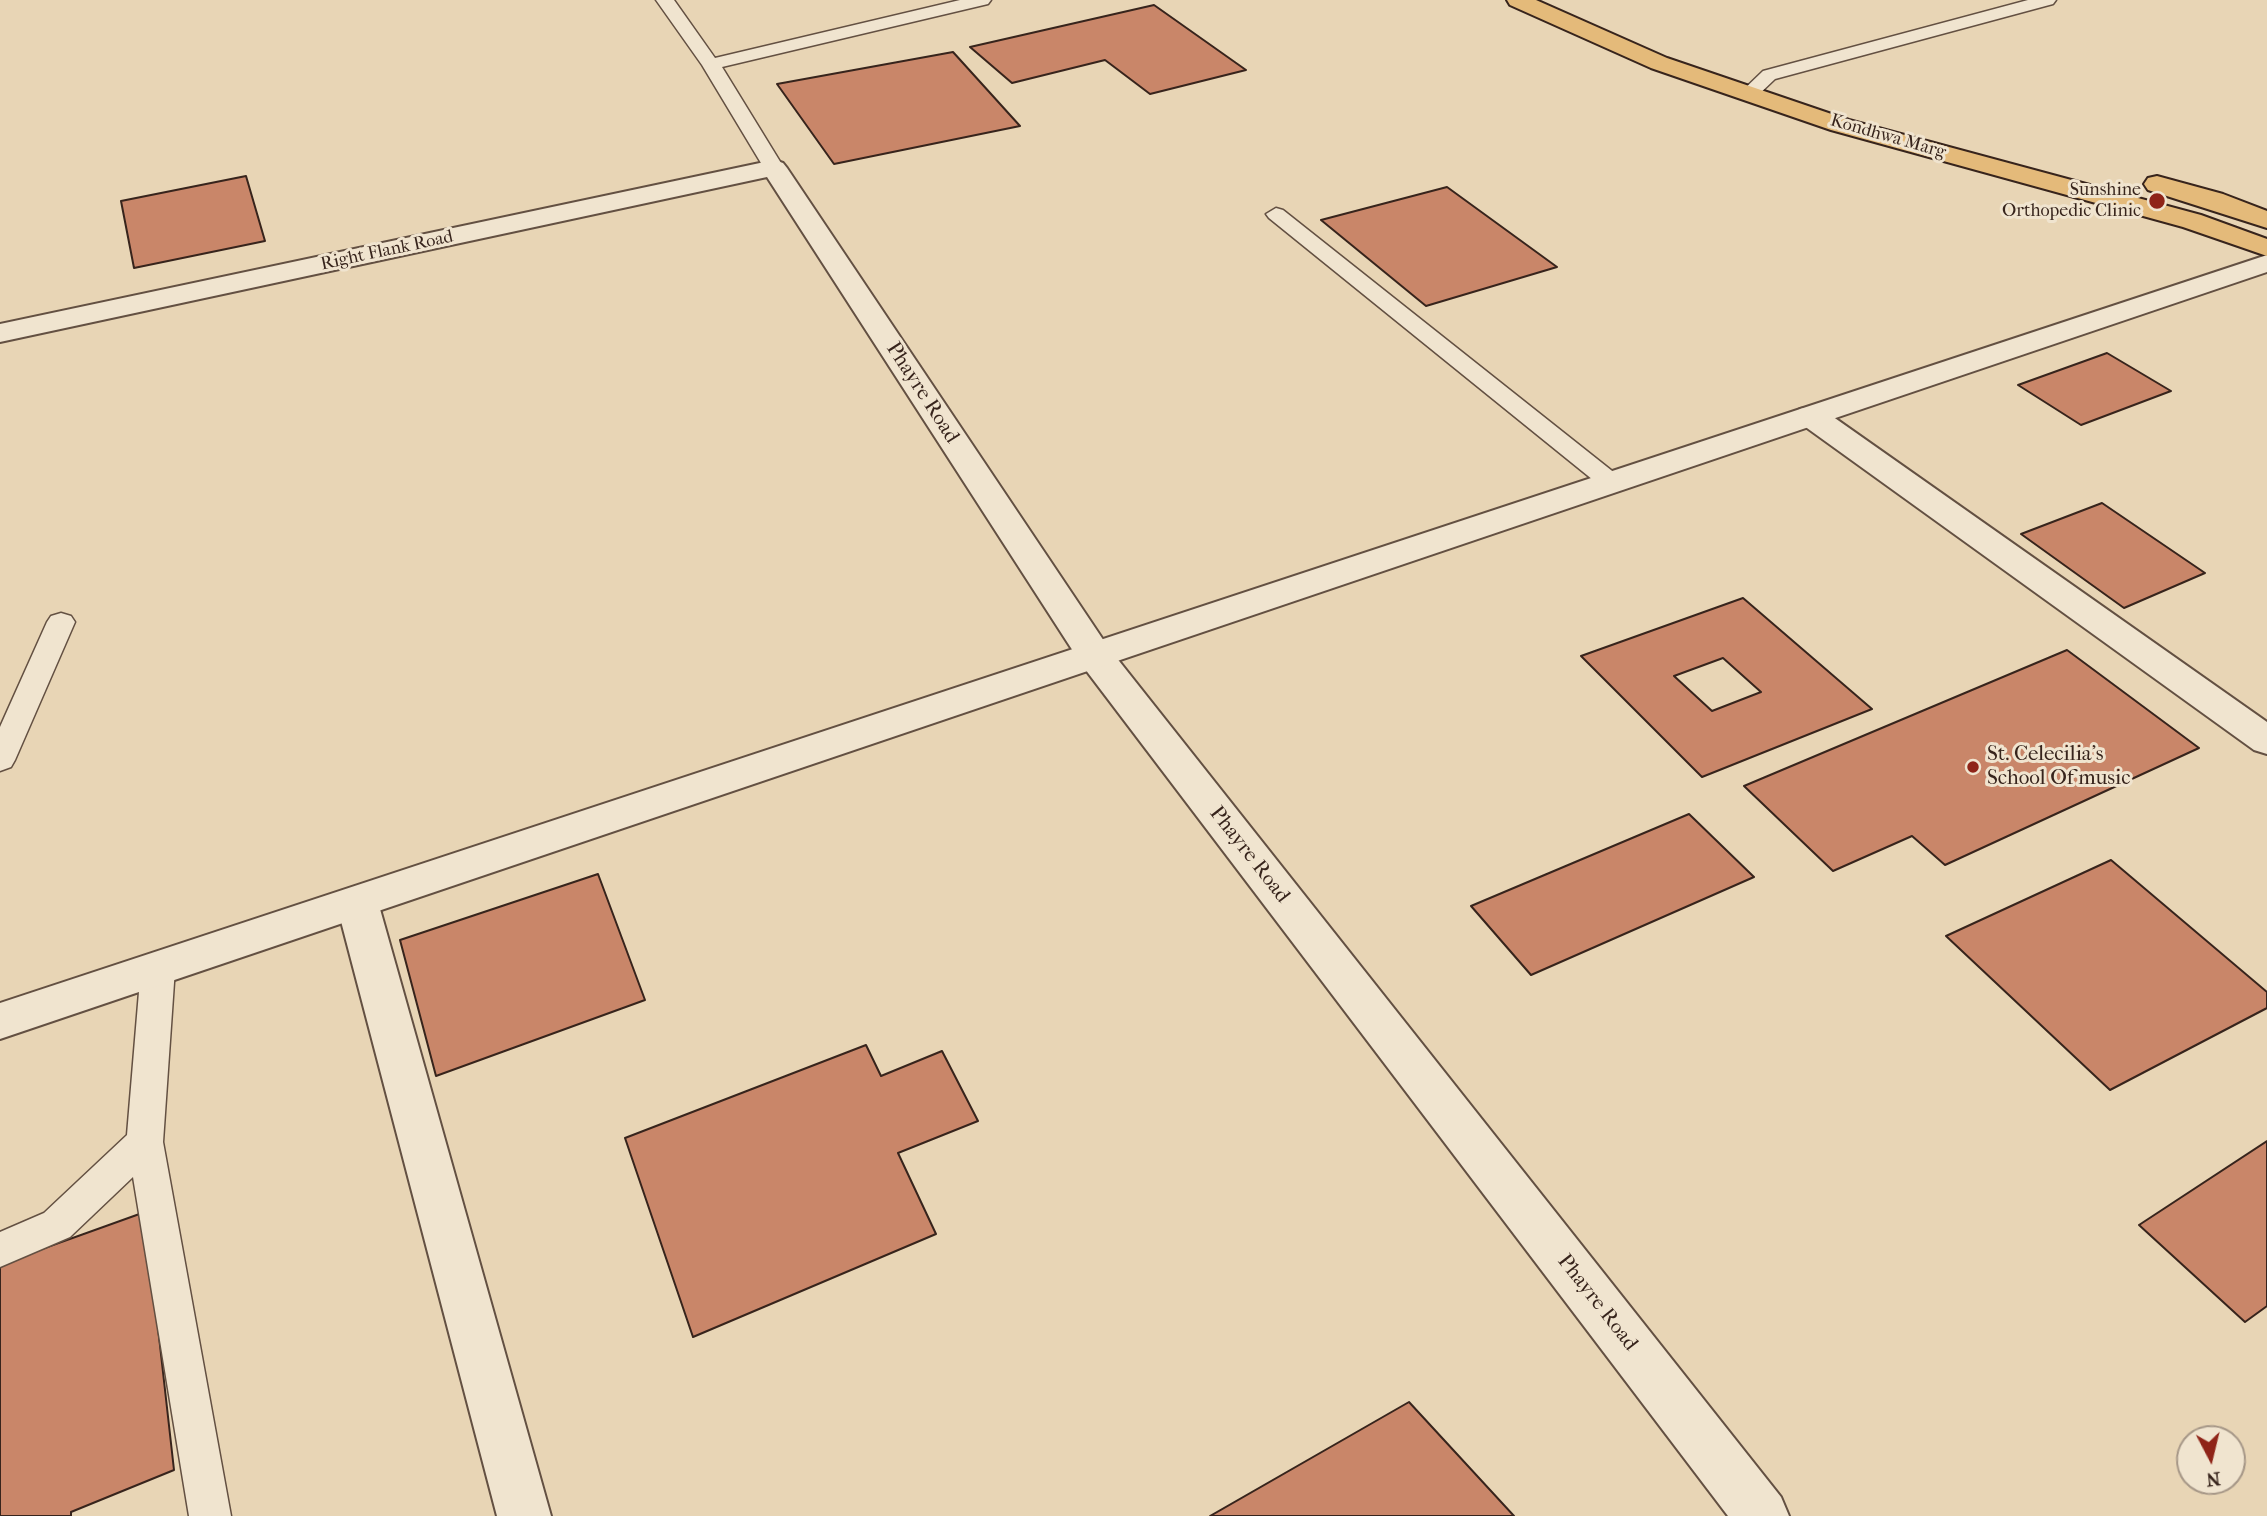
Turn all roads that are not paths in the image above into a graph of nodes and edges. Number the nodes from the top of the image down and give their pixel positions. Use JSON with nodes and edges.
{"nodes":[{"id":1,"x":665,"y":0,"type":"edge"},
{"id":2,"x":982,"y":0,"type":"edge"},
{"id":3,"x":1518,"y":0,"type":"edge"},
{"id":4,"x":2047,"y":0,"type":"edge"},
{"id":5,"x":711,"y":64,"type":"junction"},
{"id":6,"x":1743,"y":66,"type":"dead end"},
{"id":7,"x":1769,"y":75,"type":"junction"},
{"id":8,"x":1816,"y":91,"type":"dead end"},
{"id":9,"x":1748,"y":94,"type":"junction"},
{"id":10,"x":1863,"y":106,"type":"dead end"},
{"id":11,"x":1903,"y":117,"type":"dead end"},
{"id":12,"x":774,"y":168,"type":"junction"},
{"id":13,"x":2133,"y":178,"type":"dead end"},
{"id":14,"x":1276,"y":214,"type":"dead end"},
{"id":15,"x":2267,"y":220,"type":"edge"},
{"id":16,"x":2267,"y":248,"type":"edge"},
{"id":17,"x":2267,"y":264,"type":"edge"},
{"id":18,"x":0,"y":333,"type":"edge"},
{"id":19,"x":1811,"y":416,"type":"junction"},
{"id":20,"x":1612,"y":482,"type":"junction"},
{"id":21,"x":61,"y":622,"type":"dead end"},
{"id":22,"x":1095,"y":656,"type":"junction"},
{"id":23,"x":2267,"y":741,"type":"edge"},
{"id":24,"x":0,"y":760,"type":"edge"},
{"id":25,"x":357,"y":902,"type":"junction"},
{"id":26,"x":158,"y":968,"type":"junction"},
{"id":27,"x":0,"y":1021,"type":"edge"},
{"id":28,"x":145,"y":1142,"type":"junction"},
{"id":29,"x":0,"y":1250,"type":"edge"},
{"id":30,"x":1746,"y":1511,"type":"edge"},
{"id":31,"x":210,"y":1516,"type":"edge"},
{"id":32,"x":524,"y":1516,"type":"edge"}],
"edges":[{"from":1,"to":5,"type":"lane"},
{"from":2,"to":5,"type":"lane"},
{"from":3,"to":9,"type":"main road","name":"Kondhwa Marg"},
{"from":4,"to":7,"type":"lane"},
{"from":5,"to":12,"type":"lane"},
{"from":6,"to":7,"type":"main road","name":"Kondhwa Marg"},
{"from":7,"to":8,"type":"main road","name":"Kondhwa Marg"},
{"from":7,"to":9,"type":"lane"},
{"from":9,"to":16,"type":"main road","name":"Kondhwa Marg"},
{"from":10,"to":11,"type":"main road","name":"Kondhwa Marg"},
{"from":12,"to":18,"type":"street","name":"Right Flank Road"},
{"from":12,"to":22,"type":"street","name":"Phayre Road"},
{"from":13,"to":15,"type":"main road"},
{"from":14,"to":20,"type":"lane"},
{"from":17,"to":19,"type":"street"},
{"from":19,"to":20,"type":"street"},
{"from":19,"to":23,"type":"street"},
{"from":20,"to":22,"type":"street"},
{"from":21,"to":24,"type":"lane"},
{"from":22,"to":25,"type":"street"},
{"from":22,"to":30,"type":"street","name":"Phayre Road"},
{"from":25,"to":26,"type":"street"},
{"from":25,"to":32,"type":"street"},
{"from":26,"to":27,"type":"street"},
{"from":26,"to":28,"type":"lane"},
{"from":28,"to":29,"type":"lane"},
{"from":28,"to":31,"type":"lane"}]}
